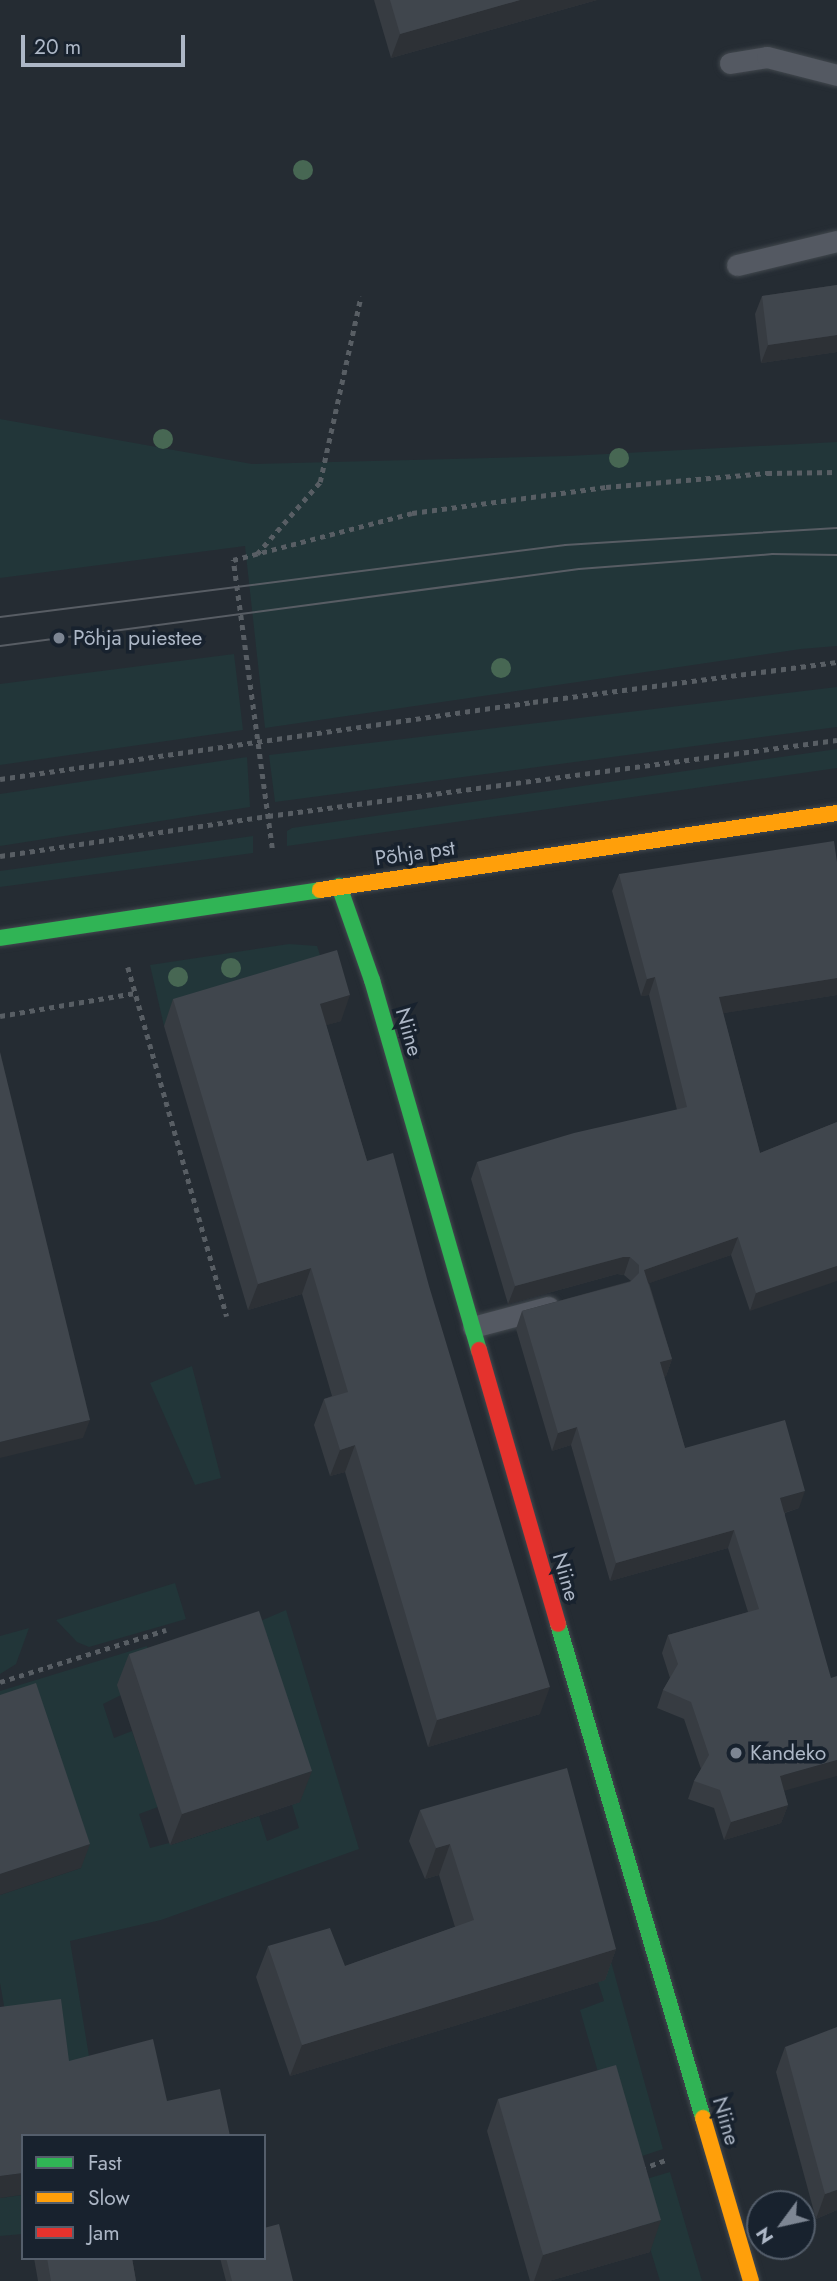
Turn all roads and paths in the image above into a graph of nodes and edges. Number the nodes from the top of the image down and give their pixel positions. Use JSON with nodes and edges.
{"nodes":[{"id":1,"x":730,"y":63,"type":"dead end"},
{"id":2,"x":837,"y":75,"type":"edge"},
{"id":3,"x":837,"y":241,"type":"edge"},
{"id":4,"x":737,"y":265,"type":"dead end"},
{"id":5,"x":361,"y":296,"type":"dead end"},
{"id":6,"x":837,"y":472,"type":"edge"},
{"id":7,"x":256,"y":554,"type":"junction"},
{"id":8,"x":837,"y":662,"type":"edge"},
{"id":9,"x":837,"y":740,"type":"edge"},
{"id":10,"x":256,"y":741,"type":"junction"},
{"id":11,"x":0,"y":779,"type":"edge"},
{"id":12,"x":837,"y":813,"type":"edge"},
{"id":13,"x":268,"y":816,"type":"junction"},
{"id":14,"x":0,"y":856,"type":"edge"},
{"id":15,"x":340,"y":886,"type":"junction"},
{"id":16,"x":278,"y":895,"type":"junction"},
{"id":17,"x":0,"y":938,"type":"edge"},
{"id":18,"x":125,"y":958,"type":"dead end"},
{"id":19,"x":135,"y":993,"type":"junction"},
{"id":20,"x":0,"y":1016,"type":"edge"},
{"id":21,"x":566,"y":1302,"type":"edge"},
{"id":22,"x":227,"y":1316,"type":"dead end"},
{"id":23,"x":472,"y":1327,"type":"junction"},
{"id":24,"x":166,"y":1630,"type":"dead end"},
{"id":25,"x":0,"y":1682,"type":"edge"},
{"id":26,"x":673,"y":2157,"type":"dead end"},
{"id":27,"x":639,"y":2170,"type":"edge"},
{"id":28,"x":751,"y":2281,"type":"edge"}],
"edges":[{"from":1,"to":2,"type":"lane"},
{"from":3,"to":4,"type":"lane"},
{"from":5,"to":7,"type":"path"},
{"from":6,"to":7,"type":"path"},
{"from":7,"to":10,"type":"path"},
{"from":8,"to":10,"type":"path"},
{"from":9,"to":13,"type":"path"},
{"from":10,"to":11,"type":"path"},
{"from":10,"to":13,"type":"path"},
{"from":12,"to":15,"type":"street","name":"Põhja pst"},
{"from":13,"to":14,"type":"path"},
{"from":13,"to":16,"type":"path"},
{"from":15,"to":16,"type":"street","name":"Põhja pst"},
{"from":15,"to":23,"type":"street","name":"Niine"},
{"from":16,"to":17,"type":"street","name":"Põhja pst"},
{"from":18,"to":19,"type":"path"},
{"from":19,"to":20,"type":"path"},
{"from":19,"to":22,"type":"path"},
{"from":21,"to":23,"type":"lane"},
{"from":23,"to":28,"type":"street","name":"Niine"},
{"from":24,"to":25,"type":"path"},
{"from":26,"to":27,"type":"path"}]}
